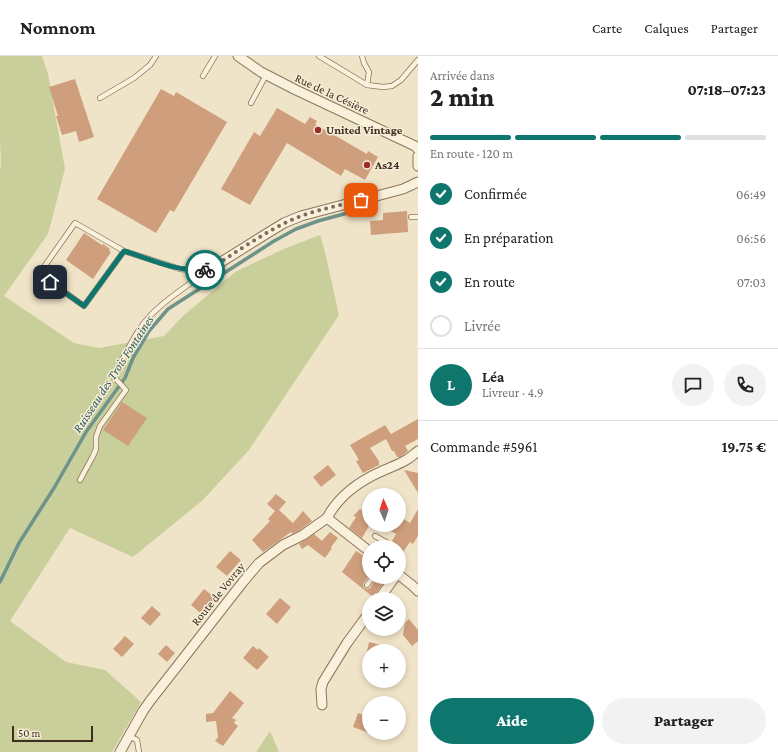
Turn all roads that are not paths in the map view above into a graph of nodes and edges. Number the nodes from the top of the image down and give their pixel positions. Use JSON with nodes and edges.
{"nodes":[{"id":1,"x":156,"y":56,"type":"edge"},
{"id":2,"x":215,"y":56,"type":"edge"},
{"id":3,"x":238,"y":56,"type":"edge"},
{"id":4,"x":319,"y":56,"type":"edge"},
{"id":5,"x":362,"y":56,"type":"edge"},
{"id":6,"x":418,"y":60,"type":"edge"},
{"id":7,"x":266,"y":75,"type":"junction"},
{"id":8,"x":204,"y":76,"type":"dead end"},
{"id":9,"x":367,"y":85,"type":"junction"},
{"id":10,"x":100,"y":98,"type":"dead end"},
{"id":11,"x":251,"y":102,"type":"dead end"},
{"id":12,"x":418,"y":149,"type":"edge"},
{"id":13,"x":418,"y":156,"type":"edge"},
{"id":14,"x":418,"y":166,"type":"edge"},
{"id":15,"x":418,"y":182,"type":"edge"},
{"id":16,"x":411,"y":217,"type":"dead end"},
{"id":17,"x":418,"y":217,"type":"edge"},
{"id":18,"x":124,"y":251,"type":"junction"},
{"id":19,"x":210,"y":269,"type":"junction"},
{"id":20,"x":418,"y":451,"type":"edge"},
{"id":21,"x":80,"y":480,"type":"dead end"},
{"id":22,"x":326,"y":518,"type":"junction"},
{"id":23,"x":375,"y":536,"type":"dead end"},
{"id":24,"x":382,"y":540,"type":"edge"},
{"id":25,"x":362,"y":546,"type":"edge"},
{"id":26,"x":406,"y":581,"type":"edge"},
{"id":27,"x":418,"y":591,"type":"edge"},
{"id":28,"x":362,"y":623,"type":"edge"},
{"id":29,"x":322,"y":705,"type":"dead end"},
{"id":30,"x":129,"y":736,"type":"junction"},
{"id":31,"x":120,"y":752,"type":"edge"},
{"id":32,"x":139,"y":752,"type":"edge"}],
"edges":[{"from":1,"to":10,"type":"lane"},
{"from":2,"to":8,"type":"lane"},
{"from":3,"to":7,"type":"street","name":"Rue de la Césière"},
{"from":4,"to":9,"type":"lane"},
{"from":5,"to":9,"type":"lane"},
{"from":6,"to":9,"type":"lane"},
{"from":7,"to":11,"type":"lane"},
{"from":7,"to":12,"type":"street","name":"Rue de la Césière"},
{"from":13,"to":14,"type":"street"},
{"from":15,"to":19,"type":"street"},
{"from":16,"to":17,"type":"lane"},
{"from":18,"to":18,"type":"lane"},
{"from":18,"to":19,"type":"lane"},
{"from":19,"to":21,"type":"lane"},
{"from":20,"to":22,"type":"street","name":"Route de Vovray"},
{"from":22,"to":25,"type":"street"},
{"from":22,"to":30,"type":"street","name":"Route de Vovray"},
{"from":23,"to":24,"type":"lane"},
{"from":26,"to":27,"type":"street"},
{"from":28,"to":29,"type":"street"},
{"from":30,"to":31,"type":"street","name":"Route de Vovray"},
{"from":30,"to":32,"type":"lane"}]}
